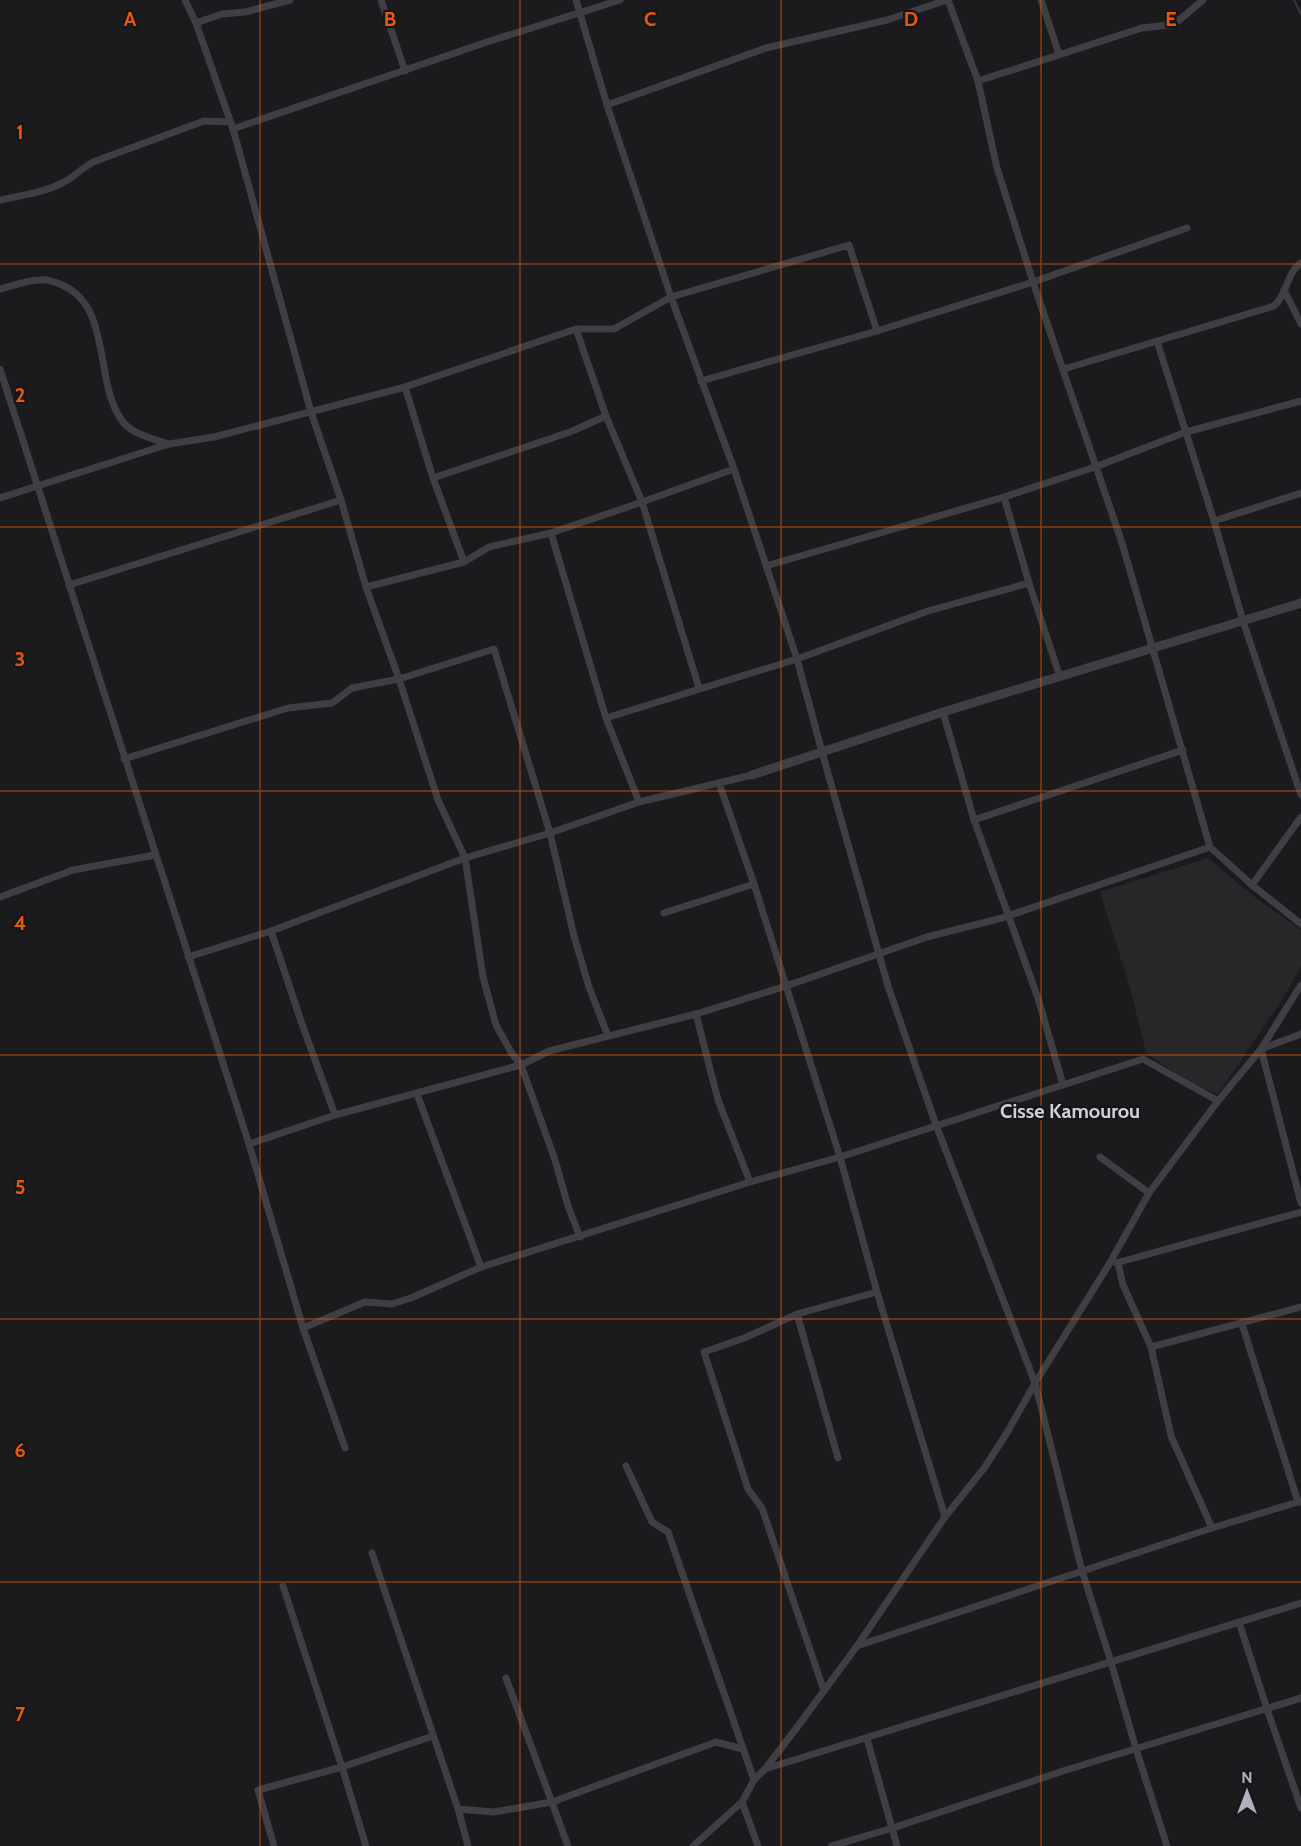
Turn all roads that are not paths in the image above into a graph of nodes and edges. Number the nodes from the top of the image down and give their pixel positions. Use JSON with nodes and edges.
{"nodes":[{"id":1,"x":185,"y":0,"type":"edge"},
{"id":2,"x":290,"y":0,"type":"edge"},
{"id":3,"x":381,"y":0,"type":"edge"},
{"id":4,"x":576,"y":0,"type":"edge"},
{"id":5,"x":620,"y":0,"type":"edge"},
{"id":6,"x":948,"y":0,"type":"edge"},
{"id":7,"x":1041,"y":0,"type":"edge"},
{"id":8,"x":1203,"y":0,"type":"edge"},
{"id":9,"x":580,"y":13,"type":"junction"},
{"id":10,"x":196,"y":23,"type":"junction"},
{"id":11,"x":1059,"y":54,"type":"junction"},
{"id":12,"x":405,"y":71,"type":"junction"},
{"id":13,"x":978,"y":81,"type":"junction"},
{"id":14,"x":607,"y":105,"type":"junction"},
{"id":15,"x":230,"y":122,"type":"junction"},
{"id":16,"x":233,"y":129,"type":"junction"},
{"id":17,"x":0,"y":200,"type":"edge"},
{"id":18,"x":1186,"y":228,"type":"dead end"},
{"id":19,"x":1301,"y":263,"type":"edge"},
{"id":20,"x":1033,"y":282,"type":"junction"},
{"id":21,"x":0,"y":289,"type":"edge"},
{"id":22,"x":1284,"y":291,"type":"junction"},
{"id":23,"x":671,"y":297,"type":"junction"},
{"id":24,"x":1301,"y":324,"type":"edge"},
{"id":25,"x":576,"y":329,"type":"junction"},
{"id":26,"x":877,"y":332,"type":"junction"},
{"id":27,"x":1157,"y":341,"type":"junction"},
{"id":28,"x":0,"y":369,"type":"edge"},
{"id":29,"x":1064,"y":369,"type":"junction"},
{"id":30,"x":701,"y":381,"type":"junction"},
{"id":31,"x":405,"y":387,"type":"junction"},
{"id":32,"x":1301,"y":401,"type":"edge"},
{"id":33,"x":311,"y":411,"type":"junction"},
{"id":34,"x":606,"y":416,"type":"junction"},
{"id":35,"x":1186,"y":432,"type":"junction"},
{"id":36,"x":169,"y":444,"type":"junction"},
{"id":37,"x":1095,"y":467,"type":"junction"},
{"id":38,"x":734,"y":469,"type":"junction"},
{"id":39,"x":433,"y":478,"type":"junction"},
{"id":40,"x":39,"y":486,"type":"junction"},
{"id":41,"x":1301,"y":493,"type":"edge"},
{"id":42,"x":1004,"y":497,"type":"junction"},
{"id":43,"x":0,"y":498,"type":"edge"},
{"id":44,"x":341,"y":500,"type":"junction"},
{"id":45,"x":642,"y":502,"type":"junction"},
{"id":46,"x":1214,"y":522,"type":"junction"},
{"id":47,"x":551,"y":533,"type":"junction"},
{"id":48,"x":464,"y":562,"type":"junction"},
{"id":49,"x":766,"y":566,"type":"junction"},
{"id":50,"x":1029,"y":583,"type":"junction"},
{"id":51,"x":69,"y":585,"type":"junction"},
{"id":52,"x":366,"y":587,"type":"junction"},
{"id":53,"x":1301,"y":603,"type":"edge"},
{"id":54,"x":1243,"y":621,"type":"junction"},
{"id":55,"x":1151,"y":649,"type":"junction"},
{"id":56,"x":797,"y":659,"type":"junction"},
{"id":57,"x":1060,"y":677,"type":"junction"},
{"id":58,"x":399,"y":679,"type":"junction"},
{"id":59,"x":699,"y":688,"type":"junction"},
{"id":60,"x":943,"y":712,"type":"junction"},
{"id":61,"x":606,"y":718,"type":"junction"},
{"id":62,"x":1183,"y":750,"type":"junction"},
{"id":63,"x":822,"y":752,"type":"junction"},
{"id":64,"x":124,"y":759,"type":"junction"},
{"id":65,"x":752,"y":775,"type":"joint"},
{"id":66,"x":719,"y":783,"type":"junction"},
{"id":67,"x":1301,"y":795,"type":"edge"},
{"id":68,"x":639,"y":802,"type":"junction"},
{"id":69,"x":1301,"y":817,"type":"edge"},
{"id":70,"x":974,"y":820,"type":"junction"},
{"id":71,"x":550,"y":833,"type":"junction"},
{"id":72,"x":1210,"y":847,"type":"junction"},
{"id":73,"x":155,"y":855,"type":"junction"},
{"id":74,"x":465,"y":858,"type":"junction"},
{"id":75,"x":754,"y":884,"type":"junction"},
{"id":76,"x":1252,"y":885,"type":"junction"},
{"id":77,"x":0,"y":897,"type":"edge"},
{"id":78,"x":664,"y":913,"type":"dead end"},
{"id":79,"x":1009,"y":915,"type":"junction"},
{"id":80,"x":1301,"y":924,"type":"edge"},
{"id":81,"x":271,"y":931,"type":"junction"},
{"id":82,"x":879,"y":954,"type":"junction"},
{"id":83,"x":188,"y":957,"type":"junction"},
{"id":84,"x":1301,"y":985,"type":"edge"},
{"id":85,"x":786,"y":986,"type":"junction"},
{"id":86,"x":696,"y":1014,"type":"junction"},
{"id":87,"x":1301,"y":1034,"type":"edge"},
{"id":88,"x":608,"y":1036,"type":"junction"},
{"id":89,"x":1261,"y":1048,"type":"junction"},
{"id":90,"x":521,"y":1065,"type":"junction"},
{"id":91,"x":1064,"y":1085,"type":"junction"},
{"id":92,"x":417,"y":1094,"type":"junction"},
{"id":93,"x":1218,"y":1101,"type":"junction"},
{"id":94,"x":335,"y":1115,"type":"junction"},
{"id":95,"x":936,"y":1125,"type":"junction"},
{"id":96,"x":249,"y":1144,"type":"junction"},
{"id":97,"x":840,"y":1157,"type":"junction"},
{"id":98,"x":1100,"y":1157,"type":"dead end"},
{"id":99,"x":750,"y":1182,"type":"junction"},
{"id":100,"x":1149,"y":1193,"type":"junction"},
{"id":101,"x":1301,"y":1203,"type":"edge"},
{"id":102,"x":1301,"y":1212,"type":"edge"},
{"id":103,"x":580,"y":1237,"type":"junction"},
{"id":104,"x":1118,"y":1263,"type":"junction"},
{"id":105,"x":1108,"y":1266,"type":"junction"},
{"id":106,"x":481,"y":1267,"type":"junction"},
{"id":107,"x":877,"y":1292,"type":"junction"},
{"id":108,"x":1301,"y":1307,"type":"edge"},
{"id":109,"x":797,"y":1314,"type":"junction"},
{"id":110,"x":1242,"y":1324,"type":"junction"},
{"id":111,"x":303,"y":1328,"type":"junction"},
{"id":112,"x":1151,"y":1347,"type":"junction"},
{"id":113,"x":1035,"y":1383,"type":"junction"},
{"id":114,"x":345,"y":1448,"type":"dead end"},
{"id":115,"x":838,"y":1458,"type":"dead end"},
{"id":116,"x":626,"y":1466,"type":"dead end"},
{"id":117,"x":1299,"y":1501,"type":"edge"},
{"id":118,"x":945,"y":1517,"type":"junction"},
{"id":119,"x":1212,"y":1528,"type":"junction"},
{"id":120,"x":372,"y":1553,"type":"dead end"},
{"id":121,"x":1082,"y":1571,"type":"junction"},
{"id":122,"x":283,"y":1586,"type":"dead end"},
{"id":123,"x":1301,"y":1603,"type":"edge"},
{"id":124,"x":1239,"y":1622,"type":"junction"},
{"id":125,"x":857,"y":1646,"type":"junction"},
{"id":126,"x":1111,"y":1662,"type":"junction"},
{"id":127,"x":506,"y":1678,"type":"dead end"},
{"id":128,"x":824,"y":1691,"type":"junction"},
{"id":129,"x":1301,"y":1698,"type":"edge"},
{"id":130,"x":1267,"y":1709,"type":"junction"},
{"id":131,"x":433,"y":1736,"type":"junction"},
{"id":132,"x":867,"y":1739,"type":"junction"},
{"id":133,"x":743,"y":1749,"type":"junction"},
{"id":134,"x":1136,"y":1749,"type":"junction"},
{"id":135,"x":342,"y":1767,"type":"junction"},
{"id":136,"x":765,"y":1769,"type":"junction"},
{"id":137,"x":754,"y":1780,"type":"junction"},
{"id":138,"x":1299,"y":1797,"type":"edge"},
{"id":139,"x":552,"y":1802,"type":"junction"},
{"id":140,"x":742,"y":1802,"type":"junction"},
{"id":141,"x":1301,"y":1808,"type":"edge"},
{"id":142,"x":458,"y":1809,"type":"junction"},
{"id":143,"x":893,"y":1828,"type":"junction"},
{"id":144,"x":274,"y":1846,"type":"edge"},
{"id":145,"x":366,"y":1846,"type":"edge"},
{"id":146,"x":468,"y":1846,"type":"edge"},
{"id":147,"x":568,"y":1846,"type":"edge"},
{"id":148,"x":693,"y":1846,"type":"edge"},
{"id":149,"x":758,"y":1846,"type":"edge"},
{"id":150,"x":831,"y":1846,"type":"edge"},
{"id":151,"x":897,"y":1846,"type":"edge"},
{"id":152,"x":1167,"y":1846,"type":"edge"}],
"edges":[{"from":1,"to":10,"type":"street"},
{"from":2,"to":10,"type":"street"},
{"from":3,"to":12,"type":"street"},
{"from":4,"to":9,"type":"street"},
{"from":5,"to":9,"type":"street"},
{"from":6,"to":13,"type":"street"},
{"from":6,"to":14,"type":"street"},
{"from":7,"to":11,"type":"street"},
{"from":8,"to":11,"type":"street"},
{"from":9,"to":12,"type":"street"},
{"from":9,"to":14,"type":"street"},
{"from":10,"to":15,"type":"street"},
{"from":11,"to":13,"type":"street"},
{"from":12,"to":16,"type":"street"},
{"from":13,"to":20,"type":"street"},
{"from":14,"to":23,"type":"street"},
{"from":15,"to":16,"type":"street"},
{"from":15,"to":17,"type":"street"},
{"from":16,"to":33,"type":"street"},
{"from":18,"to":20,"type":"street"},
{"from":19,"to":22,"type":"street"},
{"from":20,"to":26,"type":"street"},
{"from":20,"to":29,"type":"street"},
{"from":21,"to":36,"type":"street"},
{"from":22,"to":24,"type":"street"},
{"from":22,"to":27,"type":"street"},
{"from":23,"to":25,"type":"street"},
{"from":23,"to":26,"type":"street"},
{"from":23,"to":30,"type":"street"},
{"from":25,"to":31,"type":"street"},
{"from":25,"to":34,"type":"street"},
{"from":26,"to":30,"type":"street"},
{"from":27,"to":29,"type":"street"},
{"from":27,"to":35,"type":"street"},
{"from":28,"to":40,"type":"street"},
{"from":29,"to":37,"type":"street"},
{"from":30,"to":38,"type":"street"},
{"from":31,"to":33,"type":"street"},
{"from":31,"to":39,"type":"street"},
{"from":32,"to":35,"type":"street"},
{"from":33,"to":36,"type":"street"},
{"from":33,"to":44,"type":"street"},
{"from":34,"to":39,"type":"street"},
{"from":34,"to":45,"type":"street"},
{"from":35,"to":37,"type":"street"},
{"from":35,"to":46,"type":"street"},
{"from":36,"to":40,"type":"street"},
{"from":37,"to":42,"type":"street"},
{"from":37,"to":55,"type":"street"},
{"from":38,"to":45,"type":"street"},
{"from":38,"to":49,"type":"street"},
{"from":39,"to":48,"type":"street"},
{"from":40,"to":43,"type":"street"},
{"from":40,"to":51,"type":"street"},
{"from":41,"to":46,"type":"street"},
{"from":42,"to":49,"type":"street"},
{"from":42,"to":50,"type":"street"},
{"from":44,"to":51,"type":"street"},
{"from":44,"to":52,"type":"street"},
{"from":45,"to":47,"type":"street"},
{"from":45,"to":59,"type":"street"},
{"from":46,"to":54,"type":"street"},
{"from":47,"to":48,"type":"street"},
{"from":47,"to":61,"type":"street"},
{"from":48,"to":52,"type":"street"},
{"from":49,"to":56,"type":"street"},
{"from":50,"to":56,"type":"street"},
{"from":50,"to":57,"type":"street"},
{"from":51,"to":64,"type":"street"},
{"from":52,"to":58,"type":"street"},
{"from":53,"to":54,"type":"street"},
{"from":54,"to":55,"type":"street"},
{"from":54,"to":67,"type":"street"},
{"from":55,"to":57,"type":"street"},
{"from":55,"to":62,"type":"street"},
{"from":56,"to":59,"type":"street"},
{"from":56,"to":63,"type":"street"},
{"from":57,"to":60,"type":"street"},
{"from":58,"to":64,"type":"street"},
{"from":58,"to":71,"type":"street"},
{"from":58,"to":74,"type":"street"},
{"from":59,"to":61,"type":"street"},
{"from":60,"to":63,"type":"street"},
{"from":60,"to":70,"type":"street"},
{"from":61,"to":68,"type":"street"},
{"from":62,"to":70,"type":"street"},
{"from":62,"to":72,"type":"street"},
{"from":63,"to":65,"type":"street"},
{"from":63,"to":82,"type":"street"},
{"from":64,"to":73,"type":"street"},
{"from":65,"to":66,"type":"street"},
{"from":66,"to":68,"type":"street"},
{"from":66,"to":75,"type":"street"},
{"from":68,"to":71,"type":"street"},
{"from":69,"to":76,"type":"street"},
{"from":70,"to":79,"type":"street"},
{"from":71,"to":74,"type":"street"},
{"from":71,"to":88,"type":"street"},
{"from":72,"to":76,"type":"street"},
{"from":72,"to":79,"type":"street"},
{"from":73,"to":77,"type":"street"},
{"from":73,"to":83,"type":"street"},
{"from":74,"to":81,"type":"street"},
{"from":74,"to":90,"type":"street"},
{"from":75,"to":78,"type":"street"},
{"from":75,"to":85,"type":"street"},
{"from":76,"to":80,"type":"street"},
{"from":79,"to":82,"type":"street"},
{"from":79,"to":91,"type":"street"},
{"from":81,"to":83,"type":"street"},
{"from":81,"to":94,"type":"street"},
{"from":82,"to":85,"type":"street"},
{"from":82,"to":95,"type":"street"},
{"from":83,"to":96,"type":"street"},
{"from":84,"to":89,"type":"street"},
{"from":85,"to":86,"type":"street"},
{"from":85,"to":97,"type":"street"},
{"from":86,"to":88,"type":"street"},
{"from":86,"to":99,"type":"street"},
{"from":87,"to":89,"type":"street"},
{"from":88,"to":90,"type":"street"},
{"from":89,"to":93,"type":"street"},
{"from":89,"to":101,"type":"street"},
{"from":90,"to":92,"type":"street"},
{"from":90,"to":103,"type":"street"},
{"from":91,"to":93,"type":"street"},
{"from":91,"to":95,"type":"street"},
{"from":92,"to":94,"type":"street"},
{"from":92,"to":106,"type":"street"},
{"from":93,"to":100,"type":"street"},
{"from":94,"to":96,"type":"street"},
{"from":95,"to":97,"type":"street"},
{"from":95,"to":113,"type":"street"},
{"from":96,"to":111,"type":"street"},
{"from":97,"to":99,"type":"street"},
{"from":97,"to":107,"type":"street"},
{"from":98,"to":100,"type":"street"},
{"from":99,"to":103,"type":"street"},
{"from":100,"to":105,"type":"street"},
{"from":102,"to":104,"type":"street"},
{"from":103,"to":106,"type":"street"},
{"from":104,"to":105,"type":"street"},
{"from":104,"to":112,"type":"street"},
{"from":105,"to":113,"type":"street"},
{"from":106,"to":111,"type":"street"},
{"from":107,"to":109,"type":"street"},
{"from":107,"to":118,"type":"street"},
{"from":108,"to":110,"type":"street"},
{"from":109,"to":115,"type":"street"},
{"from":109,"to":128,"type":"street"},
{"from":110,"to":112,"type":"street"},
{"from":110,"to":117,"type":"street"},
{"from":111,"to":114,"type":"street"},
{"from":112,"to":119,"type":"street"},
{"from":113,"to":118,"type":"street"},
{"from":113,"to":121,"type":"street"},
{"from":116,"to":133,"type":"street"},
{"from":117,"to":119,"type":"street"},
{"from":118,"to":125,"type":"street"},
{"from":119,"to":121,"type":"street"},
{"from":120,"to":131,"type":"street"},
{"from":121,"to":125,"type":"street"},
{"from":121,"to":126,"type":"street"},
{"from":122,"to":135,"type":"street"},
{"from":123,"to":124,"type":"street"},
{"from":124,"to":126,"type":"street"},
{"from":124,"to":130,"type":"street"},
{"from":125,"to":128,"type":"street"},
{"from":126,"to":132,"type":"street"},
{"from":126,"to":134,"type":"street"},
{"from":127,"to":139,"type":"street"},
{"from":128,"to":136,"type":"street"},
{"from":129,"to":130,"type":"street"},
{"from":130,"to":134,"type":"street"},
{"from":130,"to":138,"type":"street"},
{"from":131,"to":135,"type":"street"},
{"from":131,"to":142,"type":"street"},
{"from":132,"to":136,"type":"street"},
{"from":132,"to":143,"type":"street"},
{"from":133,"to":137,"type":"street"},
{"from":133,"to":139,"type":"street"},
{"from":134,"to":143,"type":"street"},
{"from":134,"to":152,"type":"street"},
{"from":135,"to":144,"type":"street"},
{"from":135,"to":145,"type":"street"},
{"from":136,"to":137,"type":"street"},
{"from":137,"to":140,"type":"street"},
{"from":138,"to":141,"type":"street"},
{"from":139,"to":142,"type":"street"},
{"from":139,"to":147,"type":"street"},
{"from":140,"to":148,"type":"street"},
{"from":140,"to":149,"type":"street"},
{"from":142,"to":146,"type":"street"},
{"from":143,"to":150,"type":"street"},
{"from":143,"to":151,"type":"street"}]}
